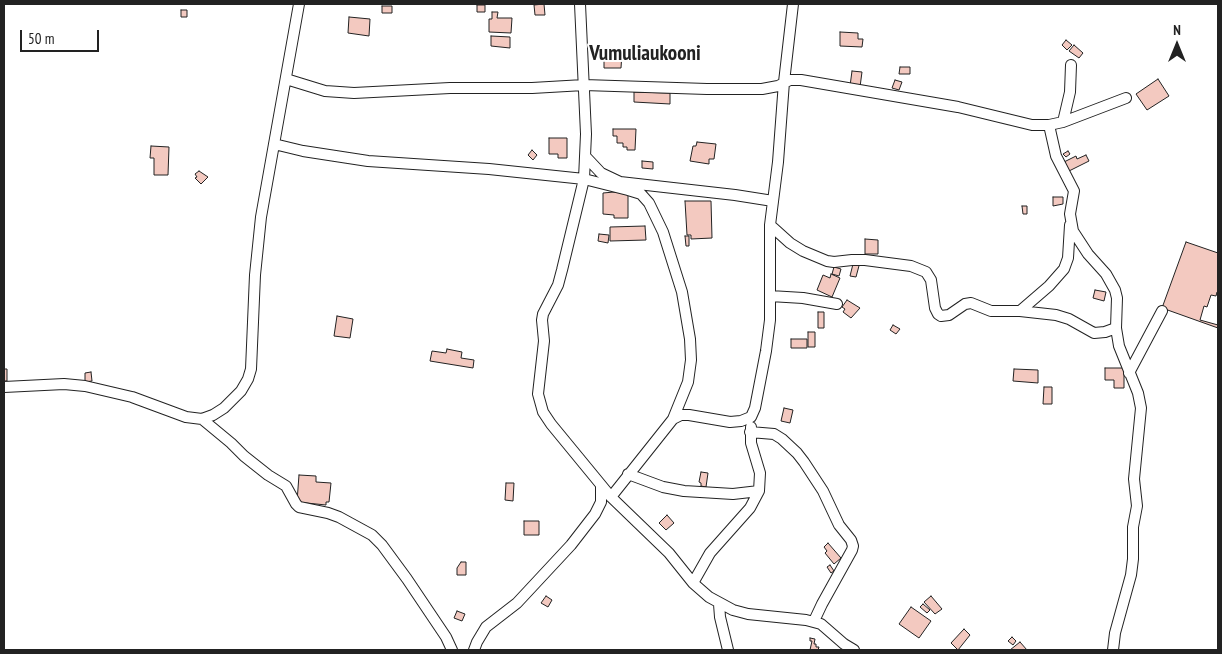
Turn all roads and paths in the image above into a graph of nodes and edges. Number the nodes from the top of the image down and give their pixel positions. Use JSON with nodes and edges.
{"nodes":[{"id":1,"x":299,"y":4,"type":"edge"},
{"id":2,"x":580,"y":4,"type":"edge"},
{"id":3,"x":793,"y":4,"type":"edge"},
{"id":4,"x":1071,"y":65,"type":"dead end"},
{"id":5,"x":286,"y":79,"type":"junction"},
{"id":6,"x":784,"y":82,"type":"junction"},
{"id":7,"x":584,"y":85,"type":"junction"},
{"id":8,"x":1126,"y":98,"type":"dead end"},
{"id":9,"x":1063,"y":122,"type":"junction"},
{"id":10,"x":1048,"y":125,"type":"junction"},
{"id":11,"x":274,"y":144,"type":"junction"},
{"id":12,"x":585,"y":156,"type":"junction"},
{"id":13,"x":584,"y":179,"type":"junction"},
{"id":14,"x":772,"y":200,"type":"junction"},
{"id":15,"x":1071,"y":222,"type":"junction"},
{"id":16,"x":770,"y":225,"type":"junction"},
{"id":17,"x":770,"y":296,"type":"junction"},
{"id":18,"x":837,"y":304,"type":"dead end"},
{"id":19,"x":1020,"y":311,"type":"junction"},
{"id":20,"x":1162,"y":311,"type":"dead end"},
{"id":21,"x":1116,"y":328,"type":"junction"},
{"id":22,"x":1129,"y":373,"type":"junction"},
{"id":23,"x":4,"y":387,"type":"edge"},
{"id":24,"x":751,"y":417,"type":"junction"},
{"id":25,"x":202,"y":419,"type":"junction"},
{"id":26,"x":673,"y":419,"type":"junction"},
{"id":27,"x":750,"y":432,"type":"junction"},
{"id":28,"x":628,"y":474,"type":"junction"},
{"id":29,"x":601,"y":486,"type":"junction"},
{"id":30,"x":759,"y":492,"type":"junction"},
{"id":31,"x":611,"y":497,"type":"junction"},
{"id":32,"x":693,"y":583,"type":"junction"},
{"id":33,"x":719,"y":604,"type":"junction"},
{"id":34,"x":814,"y":621,"type":"junction"},
{"id":35,"x":452,"y":650,"type":"edge"},
{"id":36,"x":474,"y":650,"type":"edge"},
{"id":37,"x":728,"y":650,"type":"edge"},
{"id":38,"x":854,"y":650,"type":"edge"},
{"id":39,"x":1113,"y":650,"type":"edge"}],
"edges":[{"from":1,"to":5,"type":"street"},
{"from":2,"to":7,"type":"street"},
{"from":3,"to":6,"type":"street"},
{"from":4,"to":9,"type":"street"},
{"from":5,"to":7,"type":"street"},
{"from":5,"to":11,"type":"street"},
{"from":6,"to":7,"type":"street"},
{"from":6,"to":10,"type":"street"},
{"from":6,"to":14,"type":"street"},
{"from":7,"to":12,"type":"street"},
{"from":8,"to":9,"type":"street"},
{"from":9,"to":10,"type":"street"},
{"from":10,"to":15,"type":"street"},
{"from":11,"to":13,"type":"street"},
{"from":11,"to":25,"type":"street"},
{"from":12,"to":13,"type":"street"},
{"from":12,"to":14,"type":"street"},
{"from":13,"to":26,"type":"street"},
{"from":13,"to":29,"type":"street"},
{"from":14,"to":16,"type":"street"},
{"from":15,"to":19,"type":"street"},
{"from":15,"to":21,"type":"street"},
{"from":16,"to":17,"type":"street"},
{"from":16,"to":19,"type":"street"},
{"from":17,"to":18,"type":"street"},
{"from":17,"to":24,"type":"street"},
{"from":19,"to":21,"type":"street"},
{"from":20,"to":22,"type":"street"},
{"from":21,"to":22,"type":"street"},
{"from":22,"to":39,"type":"street"},
{"from":23,"to":25,"type":"street"},
{"from":24,"to":26,"type":"street"},
{"from":24,"to":27,"type":"street"},
{"from":25,"to":35,"type":"street"},
{"from":26,"to":28,"type":"street"},
{"from":27,"to":30,"type":"street"},
{"from":27,"to":34,"type":"street"},
{"from":28,"to":30,"type":"street"},
{"from":28,"to":31,"type":"street"},
{"from":29,"to":31,"type":"street"},
{"from":29,"to":36,"type":"street"},
{"from":30,"to":32,"type":"street"},
{"from":31,"to":32,"type":"street"},
{"from":32,"to":33,"type":"street"},
{"from":33,"to":34,"type":"street"},
{"from":33,"to":37,"type":"street"},
{"from":34,"to":38,"type":"street"}]}
